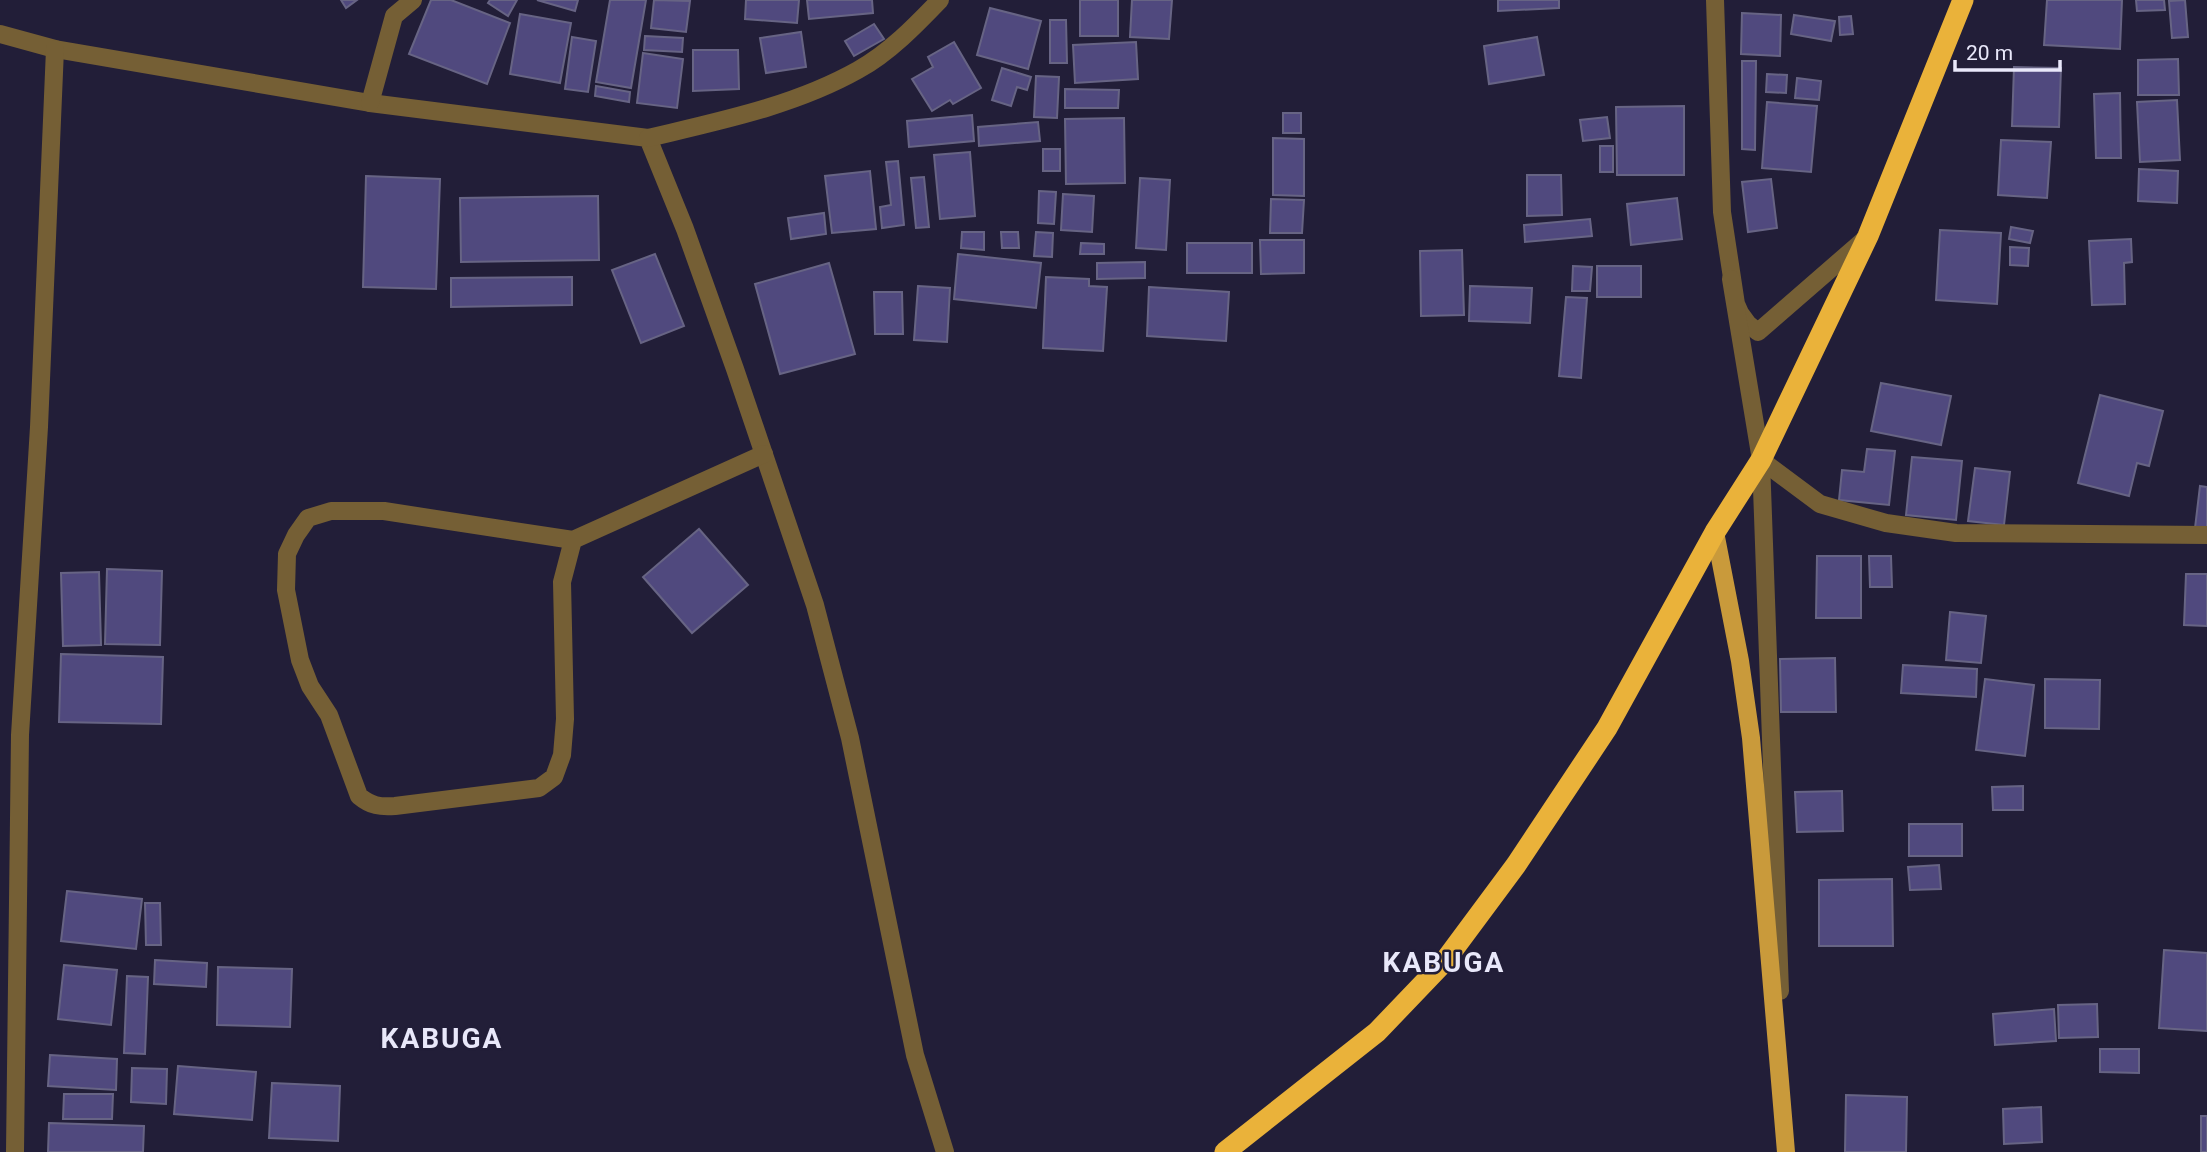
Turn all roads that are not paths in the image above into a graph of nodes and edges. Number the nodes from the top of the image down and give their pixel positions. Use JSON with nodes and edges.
{"nodes":[{"id":1,"x":413,"y":0,"type":"edge"},
{"id":2,"x":940,"y":0,"type":"edge"},
{"id":3,"x":1715,"y":0,"type":"edge"},
{"id":4,"x":1963,"y":0,"type":"edge"},
{"id":5,"x":0,"y":34,"type":"edge"},
{"id":6,"x":55,"y":49,"type":"junction"},
{"id":7,"x":370,"y":103,"type":"junction"},
{"id":8,"x":648,"y":138,"type":"junction"},
{"id":9,"x":1868,"y":236,"type":"junction"},
{"id":10,"x":1731,"y":279,"type":"junction"},
{"id":11,"x":764,"y":454,"type":"junction"},
{"id":12,"x":1761,"y":460,"type":"junction"},
{"id":13,"x":1715,"y":532,"type":"junction"},
{"id":14,"x":2207,"y":535,"type":"edge"},
{"id":15,"x":573,"y":540,"type":"junction"},
{"id":16,"x":8,"y":1046,"type":"edge"},
{"id":17,"x":15,"y":1152,"type":"edge"},
{"id":18,"x":945,"y":1152,"type":"edge"},
{"id":19,"x":1225,"y":1152,"type":"edge"},
{"id":20,"x":1786,"y":1152,"type":"edge"}],
"edges":[{"from":1,"to":7,"type":"street"},
{"from":2,"to":8,"type":"street"},
{"from":3,"to":10,"type":"street"},
{"from":4,"to":9,"type":"highway"},
{"from":5,"to":6,"type":"street"},
{"from":6,"to":7,"type":"street"},
{"from":6,"to":16,"type":"street"},
{"from":7,"to":8,"type":"street"},
{"from":8,"to":11,"type":"street"},
{"from":9,"to":10,"type":"street"},
{"from":9,"to":12,"type":"highway"},
{"from":10,"to":12,"type":"street"},
{"from":11,"to":15,"type":"street"},
{"from":11,"to":18,"type":"street"},
{"from":12,"to":13,"type":"highway"},
{"from":12,"to":14,"type":"street"},
{"from":12,"to":20,"type":"street"},
{"from":13,"to":19,"type":"highway"},
{"from":13,"to":20,"type":"main road"},
{"from":15,"to":15,"type":"street"},
{"from":16,"to":17,"type":"street"}]}
